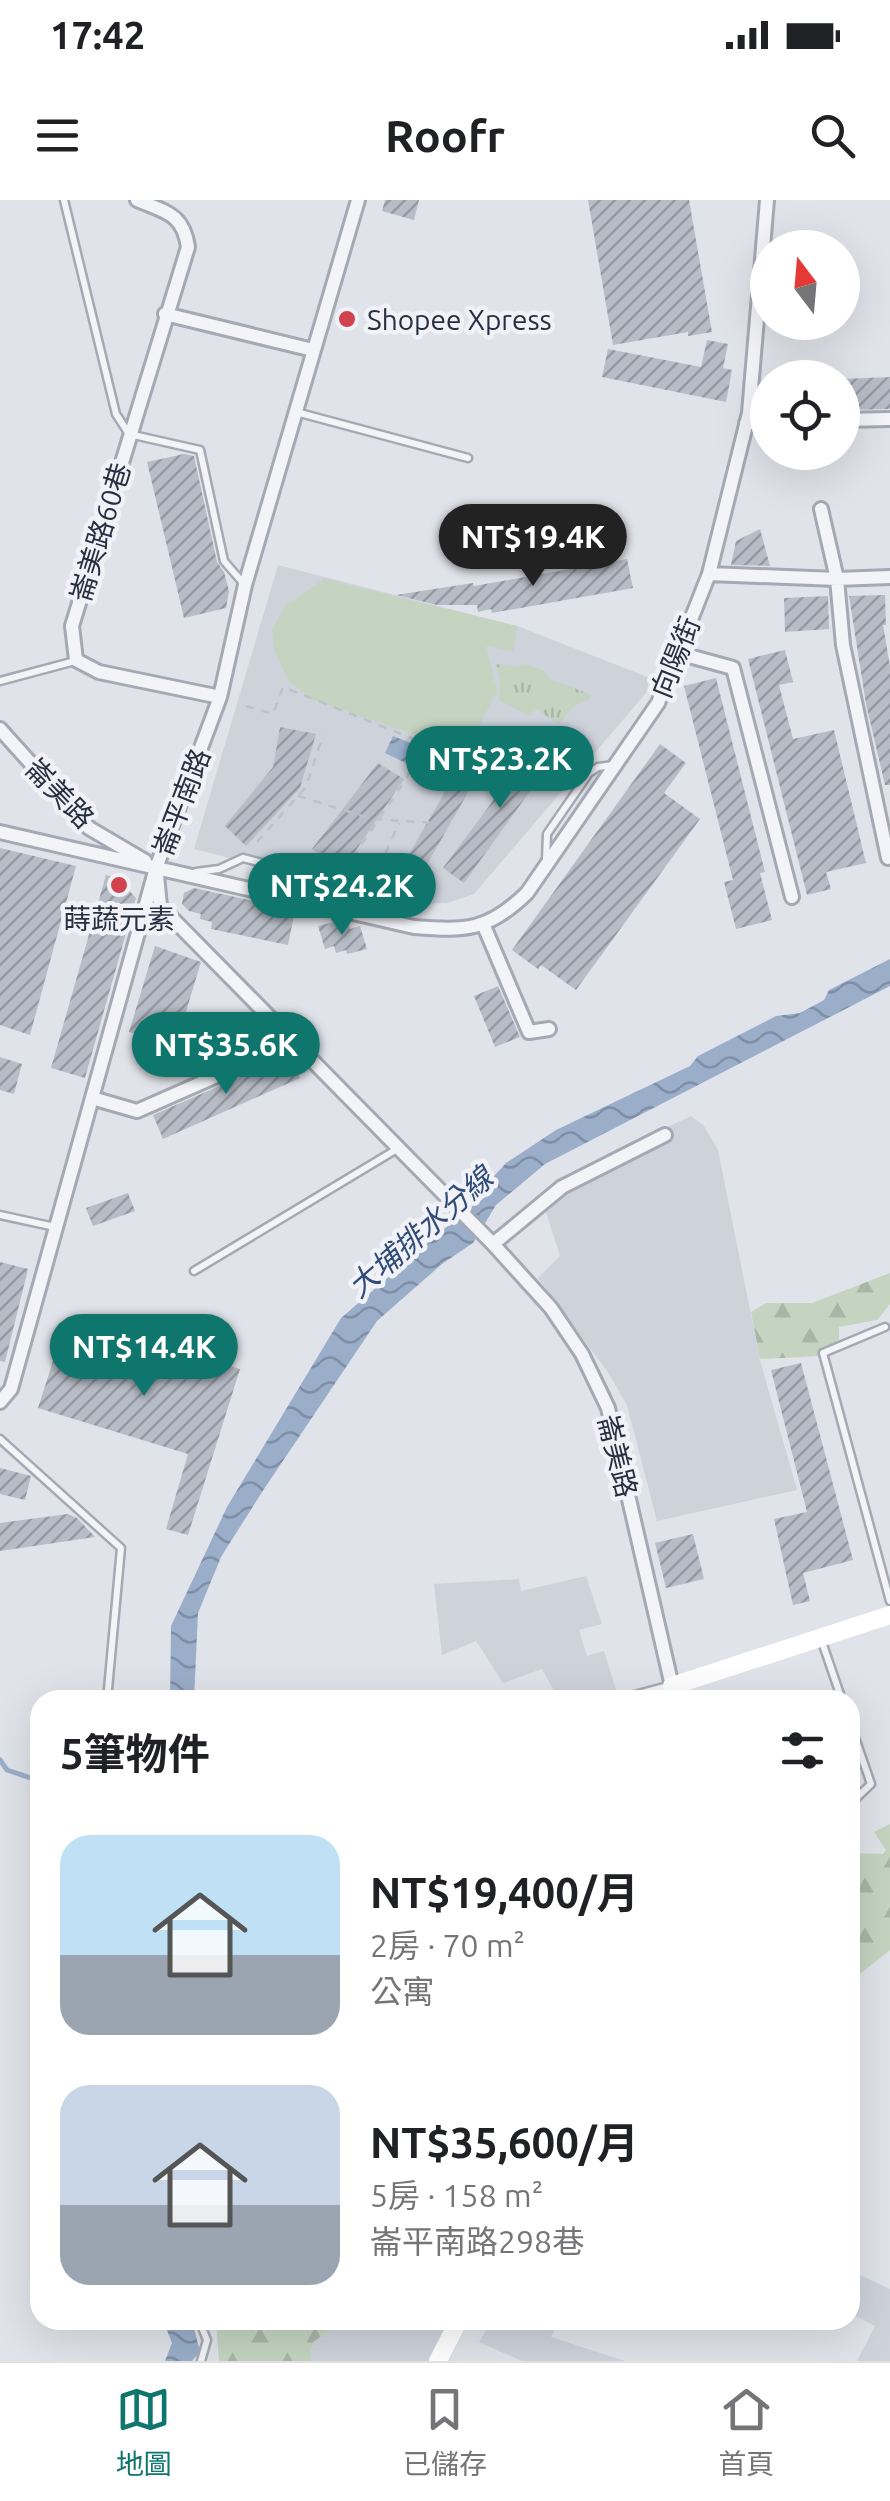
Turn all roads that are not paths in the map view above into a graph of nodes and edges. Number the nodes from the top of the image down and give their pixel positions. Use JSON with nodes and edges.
{"nodes":[{"id":1,"x":64,"y":200,"type":"edge"},
{"id":2,"x":136,"y":200,"type":"edge"},
{"id":3,"x":358,"y":200,"type":"edge"},
{"id":4,"x":767,"y":200,"type":"edge"},
{"id":5,"x":165,"y":314,"type":"junction"},
{"id":6,"x":313,"y":350,"type":"junction"},
{"id":7,"x":295,"y":412,"type":"junction"},
{"id":8,"x":890,"y":419,"type":"edge"},
{"id":9,"x":860,"y":420,"type":"edge"},
{"id":10,"x":746,"y":423,"type":"junction"},
{"id":11,"x":750,"y":423,"type":"edge"},
{"id":12,"x":129,"y":434,"type":"junction"},
{"id":13,"x":468,"y":458,"type":"dead end"},
{"id":14,"x":820,"y":510,"type":"dead end"},
{"id":15,"x":708,"y":574,"type":"junction"},
{"id":16,"x":890,"y":578,"type":"edge"},
{"id":17,"x":837,"y":580,"type":"junction"},
{"id":18,"x":245,"y":585,"type":"junction"},
{"id":19,"x":678,"y":653,"type":"junction"},
{"id":20,"x":76,"y":660,"type":"junction"},
{"id":21,"x":0,"y":681,"type":"edge"},
{"id":22,"x":220,"y":698,"type":"junction"},
{"id":23,"x":0,"y":729,"type":"edge"},
{"id":24,"x":0,"y":832,"type":"edge"},
{"id":25,"x":888,"y":858,"type":"edge"},
{"id":26,"x":156,"y":868,"type":"junction"},
{"id":27,"x":185,"y":874,"type":"junction"},
{"id":28,"x":792,"y":898,"type":"dead end"},
{"id":29,"x":324,"y":907,"type":"junction"},
{"id":30,"x":484,"y":926,"type":"junction"},
{"id":31,"x":549,"y":1028,"type":"dead end"},
{"id":32,"x":294,"y":1042,"type":"junction"},
{"id":33,"x":92,"y":1098,"type":"junction"},
{"id":34,"x":666,"y":1135,"type":"dead end"},
{"id":35,"x":398,"y":1148,"type":"junction"},
{"id":36,"x":0,"y":1215,"type":"edge"},
{"id":37,"x":56,"y":1227,"type":"junction"},
{"id":38,"x":493,"y":1244,"type":"junction"},
{"id":39,"x":194,"y":1271,"type":"dead end"},
{"id":40,"x":885,"y":1326,"type":"dead end"},
{"id":41,"x":0,"y":1402,"type":"edge"},
{"id":42,"x":0,"y":1439,"type":"edge"},
{"id":43,"x":890,"y":1601,"type":"edge"},
{"id":44,"x":890,"y":1615,"type":"edge"},
{"id":45,"x":821,"y":1638,"type":"junction"},
{"id":46,"x":108,"y":1690,"type":"edge"},
{"id":47,"x":672,"y":1690,"type":"edge"},
{"id":48,"x":681,"y":1690,"type":"edge"},
{"id":49,"x":839,"y":1690,"type":"edge"},
{"id":50,"x":860,"y":1752,"type":"edge"},
{"id":51,"x":860,"y":1794,"type":"edge"},
{"id":52,"x":203,"y":2330,"type":"edge"},
{"id":53,"x":455,"y":2330,"type":"edge"},
{"id":54,"x":201,"y":2361,"type":"edge"},
{"id":55,"x":438,"y":2361,"type":"edge"}],
"edges":[{"from":1,"to":12,"type":"lane"},
{"from":2,"to":5,"type":"street","name":"崙美路60巷"},
{"from":3,"to":6,"type":"street","name":"崙平南路"},
{"from":4,"to":10,"type":"street","name":"向陽街"},
{"from":5,"to":6,"type":"street"},
{"from":5,"to":12,"type":"street","name":"崙美路60巷"},
{"from":6,"to":7,"type":"street","name":"崙平南路"},
{"from":7,"to":13,"type":"lane"},
{"from":7,"to":18,"type":"street","name":"崙平南路"},
{"from":8,"to":9,"type":"street"},
{"from":10,"to":11,"type":"street"},
{"from":10,"to":15,"type":"street","name":"向陽街"},
{"from":12,"to":18,"type":"lane"},
{"from":12,"to":20,"type":"street","name":"崙美路60巷"},
{"from":14,"to":17,"type":"street"},
{"from":15,"to":17,"type":"street"},
{"from":15,"to":19,"type":"street","name":"向陽街"},
{"from":16,"to":17,"type":"street"},
{"from":17,"to":25,"type":"street"},
{"from":18,"to":22,"type":"street","name":"崙平南路"},
{"from":19,"to":28,"type":"street"},
{"from":19,"to":30,"type":"street","name":"向陽街"},
{"from":20,"to":21,"type":"lane"},
{"from":20,"to":22,"type":"street"},
{"from":22,"to":26,"type":"street","name":"崙平南路"},
{"from":23,"to":26,"type":"street","name":"崙美路"},
{"from":24,"to":26,"type":"street"},
{"from":26,"to":27,"type":"street"},
{"from":26,"to":32,"type":"street"},
{"from":26,"to":33,"type":"street","name":"崙平南路"},
{"from":27,"to":29,"type":"street"},
{"from":27,"to":29,"type":"lane"},
{"from":29,"to":30,"type":"street"},
{"from":30,"to":31,"type":"street"},
{"from":32,"to":33,"type":"street"},
{"from":32,"to":35,"type":"street"},
{"from":33,"to":37,"type":"street","name":"崙平南路"},
{"from":34,"to":38,"type":"street"},
{"from":35,"to":38,"type":"street","name":"崙美路"},
{"from":35,"to":39,"type":"lane"},
{"from":36,"to":37,"type":"lane"},
{"from":37,"to":41,"type":"street","name":"崙平南路"},
{"from":38,"to":47,"type":"street","name":"崙美路"},
{"from":40,"to":43,"type":"lane"},
{"from":42,"to":46,"type":"lane"},
{"from":44,"to":45,"type":"street"},
{"from":45,"to":48,"type":"street"},
{"from":45,"to":49,"type":"lane"},
{"from":50,"to":51,"type":"lane"},
{"from":52,"to":54,"type":"lane"},
{"from":53,"to":55,"type":"street"}]}
